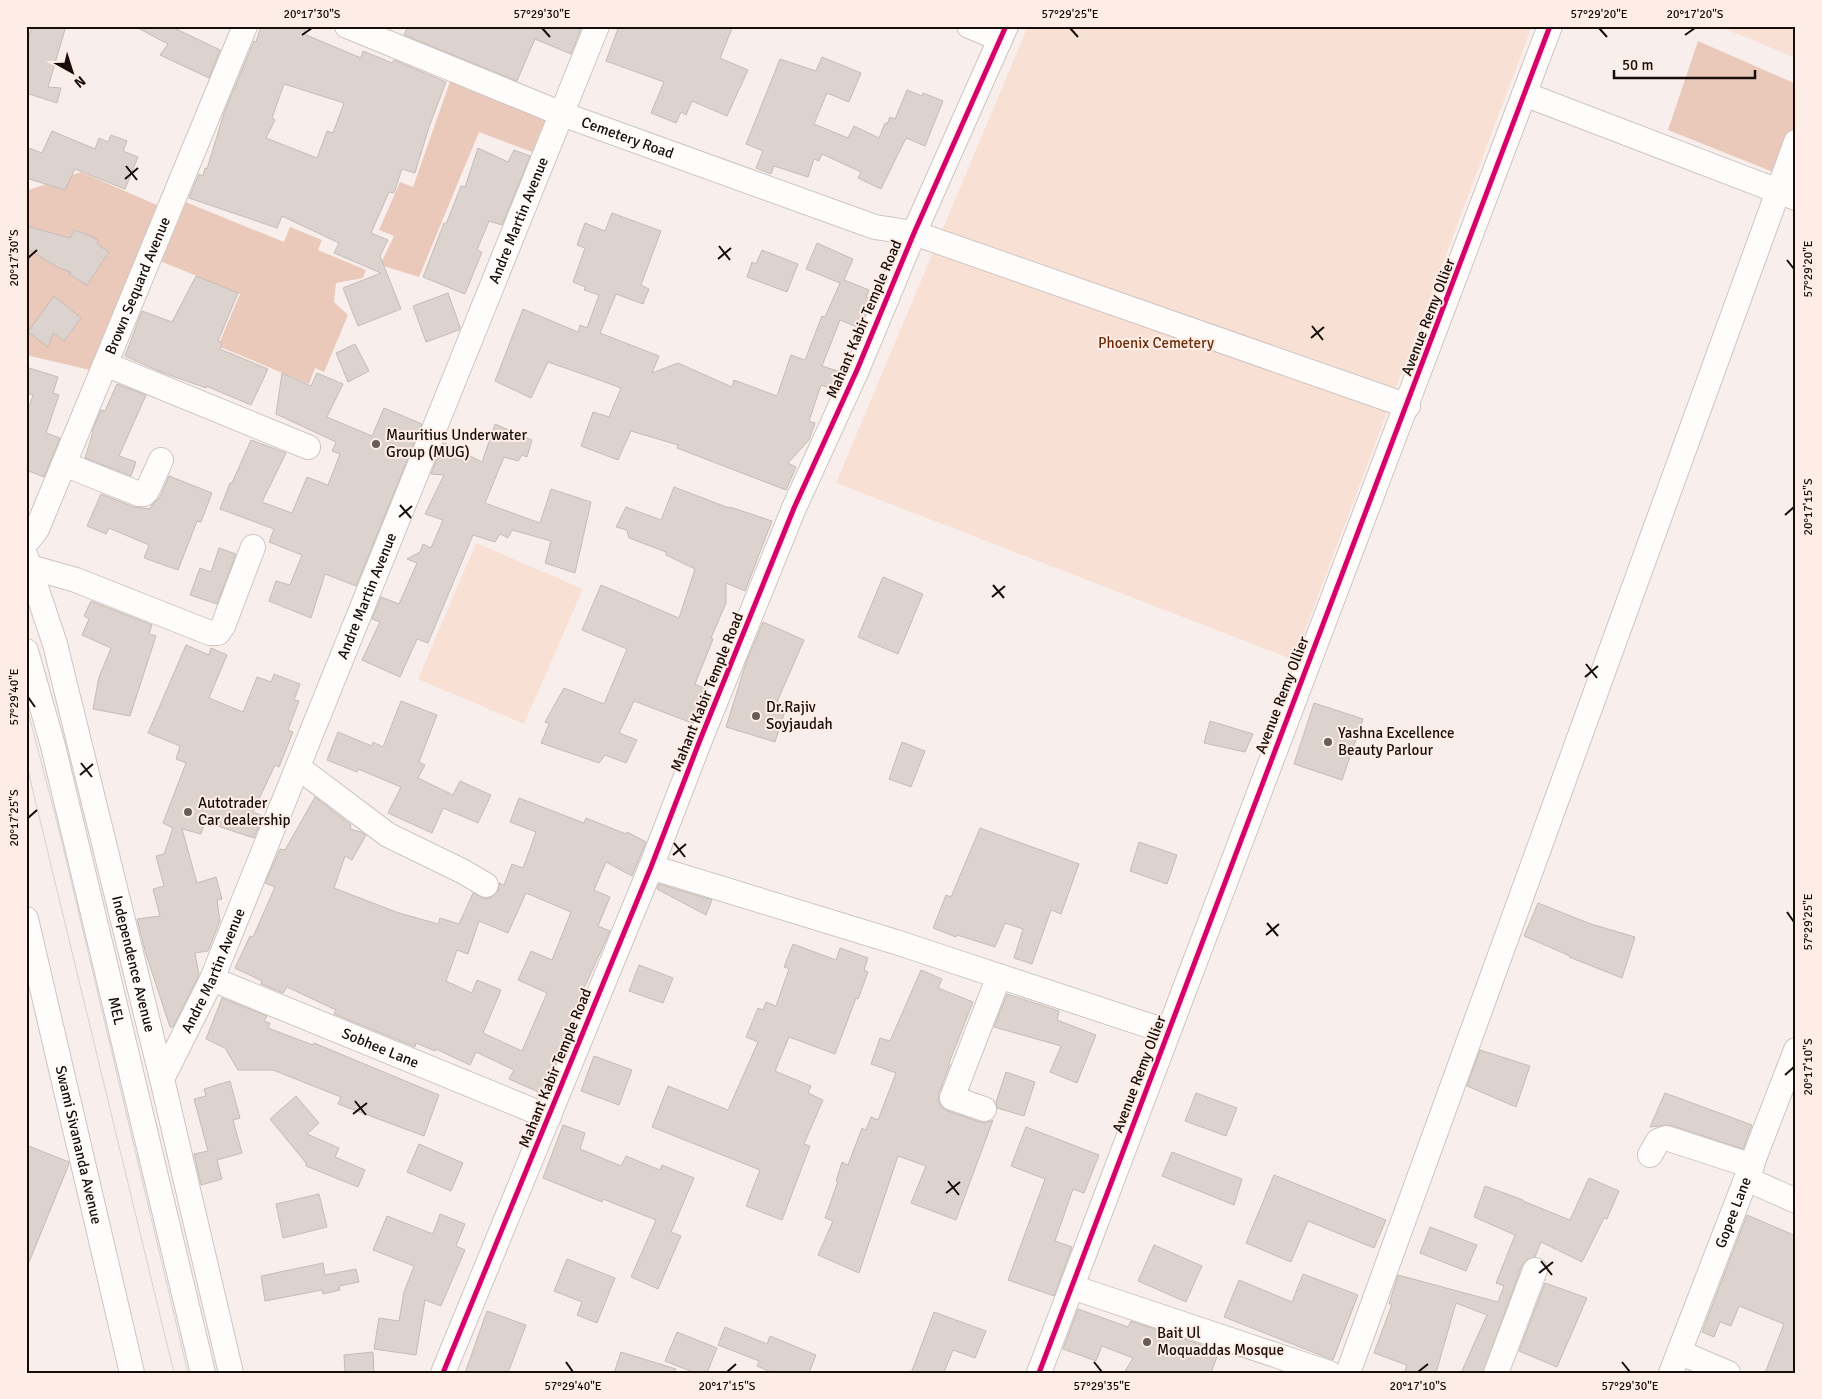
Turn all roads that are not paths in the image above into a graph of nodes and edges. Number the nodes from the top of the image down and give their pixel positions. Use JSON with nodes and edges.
{"nodes":[{"id":1,"x":245,"y":26,"type":"edge"},
{"id":2,"x":347,"y":26,"type":"edge"},
{"id":3,"x":597,"y":26,"type":"edge"},
{"id":4,"x":969,"y":26,"type":"edge"},
{"id":5,"x":1550,"y":26,"type":"edge"},
{"id":6,"x":1003,"y":33,"type":"edge"},
{"id":7,"x":1524,"y":94,"type":"junction"},
{"id":8,"x":562,"y":114,"type":"junction"},
{"id":9,"x":1796,"y":142,"type":"edge"},
{"id":10,"x":1787,"y":195,"type":"edge"},
{"id":11,"x":914,"y":233,"type":"junction"},
{"id":12,"x":105,"y":364,"type":"junction"},
{"id":13,"x":1408,"y":406,"type":"junction"},
{"id":14,"x":308,"y":447,"type":"dead end"},
{"id":15,"x":161,"y":460,"type":"dead end"},
{"id":16,"x":64,"y":464,"type":"junction"},
{"id":17,"x":26,"y":543,"type":"edge"},
{"id":18,"x":252,"y":546,"type":"dead end"},
{"id":19,"x":28,"y":562,"type":"edge"},
{"id":20,"x":26,"y":651,"type":"edge"},
{"id":21,"x":299,"y":768,"type":"junction"},
{"id":22,"x":651,"y":867,"type":"junction"},
{"id":23,"x":486,"y":885,"type":"dead end"},
{"id":24,"x":26,"y":919,"type":"edge"},
{"id":25,"x":999,"y":976,"type":"junction"},
{"id":26,"x":212,"y":979,"type":"junction"},
{"id":27,"x":1168,"y":1032,"type":"junction"},
{"id":28,"x":1796,"y":1050,"type":"edge"},
{"id":29,"x":162,"y":1079,"type":"junction"},
{"id":30,"x":1787,"y":1098,"type":"edge"},
{"id":31,"x":984,"y":1109,"type":"dead end"},
{"id":32,"x":549,"y":1116,"type":"junction"},
{"id":33,"x":1650,"y":1156,"type":"dead end"},
{"id":34,"x":1749,"y":1173,"type":"junction"},
{"id":35,"x":1796,"y":1201,"type":"edge"},
{"id":36,"x":1535,"y":1270,"type":"dead end"},
{"id":37,"x":1072,"y":1287,"type":"junction"},
{"id":38,"x":1675,"y":1362,"type":"edge"},
{"id":39,"x":132,"y":1373,"type":"edge"},
{"id":40,"x":203,"y":1373,"type":"edge"},
{"id":41,"x":231,"y":1373,"type":"edge"},
{"id":42,"x":443,"y":1373,"type":"edge"},
{"id":43,"x":1039,"y":1373,"type":"edge"},
{"id":44,"x":1329,"y":1373,"type":"edge"},
{"id":45,"x":1348,"y":1373,"type":"edge"},
{"id":46,"x":1496,"y":1373,"type":"edge"},
{"id":47,"x":1728,"y":1373,"type":"edge"}],
"edges":[{"from":1,"to":12,"type":"street","name":"Brown Sequard Avenue"},
{"from":2,"to":8,"type":"street","name":"Cemetery Road"},
{"from":3,"to":8,"type":"street","name":"Andre Martin Avenue"},
{"from":4,"to":6,"type":"street"},
{"from":5,"to":7,"type":"street","name":"Avenue Remy Ollier"},
{"from":6,"to":11,"type":"street","name":"Mahant Kabir Temple Road"},
{"from":7,"to":10,"type":"street"},
{"from":7,"to":13,"type":"street","name":"Avenue Remy Ollier"},
{"from":8,"to":11,"type":"street","name":"Cemetery Road"},
{"from":8,"to":21,"type":"street","name":"Andre Martin Avenue"},
{"from":9,"to":10,"type":"street"},
{"from":10,"to":45,"type":"street"},
{"from":11,"to":13,"type":"street","name":"Cemetery Road"},
{"from":11,"to":22,"type":"street","name":"Mahant Kabir Temple Road"},
{"from":12,"to":14,"type":"street"},
{"from":12,"to":16,"type":"street","name":"Brown Sequard Avenue"},
{"from":13,"to":27,"type":"street","name":"Avenue Remy Ollier"},
{"from":15,"to":16,"type":"street"},
{"from":16,"to":17,"type":"street","name":"Brown Sequard Avenue"},
{"from":18,"to":19,"type":"street"},
{"from":19,"to":29,"type":"street","name":"Independence Avenue"},
{"from":20,"to":40,"type":"street","name":"MEL"},
{"from":21,"to":23,"type":"street"},
{"from":21,"to":26,"type":"street","name":"Andre Martin Avenue"},
{"from":22,"to":25,"type":"street"},
{"from":22,"to":32,"type":"street","name":"Mahant Kabir Temple Road"},
{"from":24,"to":39,"type":"street","name":"Swami Sivananda Avenue"},
{"from":25,"to":27,"type":"street"},
{"from":25,"to":31,"type":"street"},
{"from":26,"to":29,"type":"street","name":"Andre Martin Avenue"},
{"from":26,"to":32,"type":"street","name":"Sobhee Lane"},
{"from":27,"to":37,"type":"street","name":"Avenue Remy Ollier"},
{"from":28,"to":30,"type":"street","name":"Gopee Lane"},
{"from":29,"to":41,"type":"street","name":"Independence Avenue"},
{"from":30,"to":34,"type":"street","name":"Gopee Lane"},
{"from":32,"to":42,"type":"street","name":"Mahant Kabir Temple Road"},
{"from":33,"to":34,"type":"street"},
{"from":34,"to":35,"type":"street"},
{"from":34,"to":38,"type":"street","name":"Gopee Lane"},
{"from":36,"to":46,"type":"street"},
{"from":37,"to":43,"type":"street","name":"Avenue Remy Ollier"},
{"from":37,"to":44,"type":"street"},
{"from":38,"to":47,"type":"street"}]}
